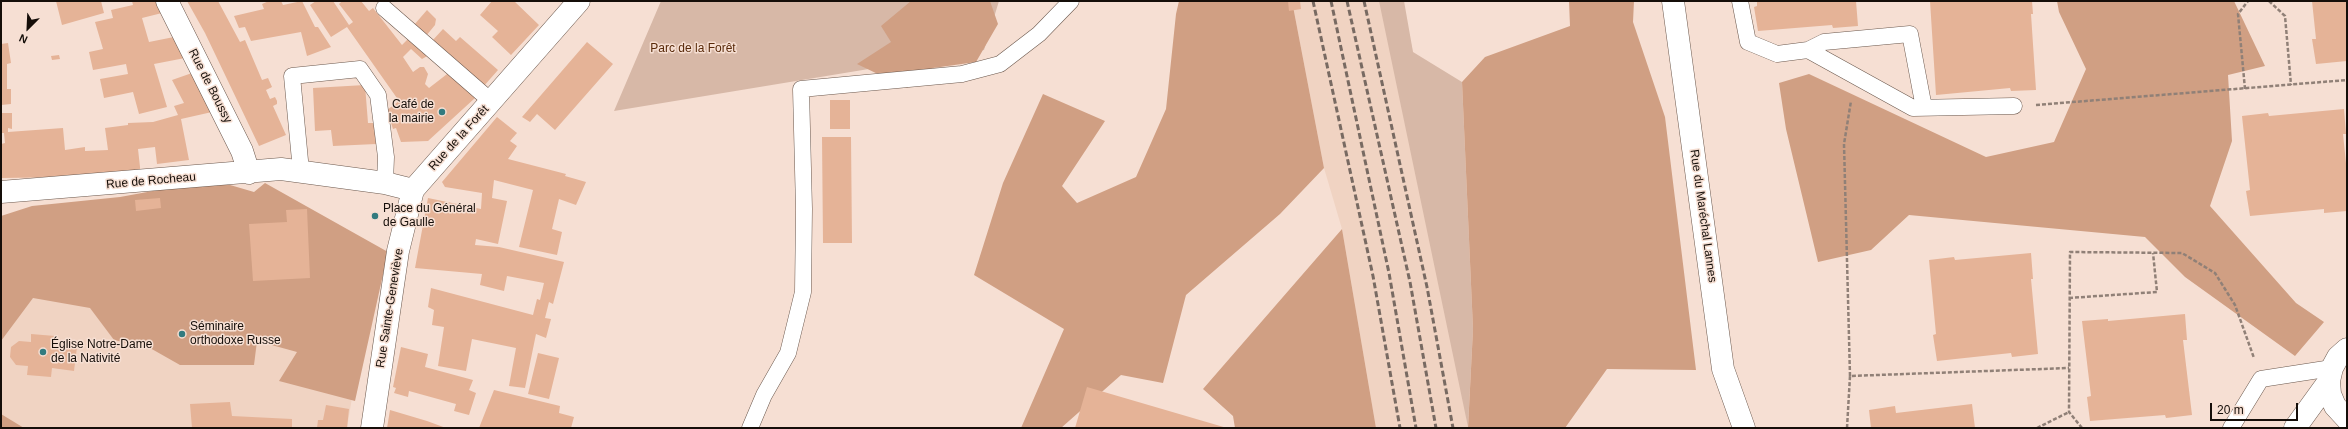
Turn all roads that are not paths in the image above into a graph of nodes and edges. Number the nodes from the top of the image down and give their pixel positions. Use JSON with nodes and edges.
{"nodes":[{"id":1,"x":167,"y":1,"type":"edge"},
{"id":2,"x":579,"y":1,"type":"edge"},
{"id":3,"x":1070,"y":1,"type":"edge"},
{"id":4,"x":1673,"y":1,"type":"edge"},
{"id":5,"x":1740,"y":1,"type":"edge"},
{"id":6,"x":384,"y":8,"type":"dead end"},
{"id":7,"x":1808,"y":50,"type":"junction"},
{"id":8,"x":492,"y":102,"type":"junction"},
{"id":9,"x":2014,"y":106,"type":"road end"},
{"id":10,"x":1924,"y":108,"type":"junction"},
{"id":11,"x":301,"y":171,"type":"junction"},
{"id":12,"x":249,"y":173,"type":"junction"},
{"id":13,"x":385,"y":183,"type":"junction"},
{"id":14,"x":413,"y":190,"type":"junction"},
{"id":15,"x":1,"y":192,"type":"edge"},
{"id":16,"x":2347,"y":349,"type":"edge"},
{"id":17,"x":2331,"y":374,"type":"junction"},
{"id":18,"x":2347,"y":419,"type":"edge"},
{"id":19,"x":372,"y":428,"type":"edge"},
{"id":20,"x":750,"y":428,"type":"edge"},
{"id":21,"x":1744,"y":428,"type":"edge"},
{"id":22,"x":2231,"y":428,"type":"edge"},
{"id":23,"x":2295,"y":428,"type":"edge"}],
"edges":[{"from":1,"to":12,"type":"street","name":"Rue de Boussy"},
{"from":2,"to":8,"type":"street","name":"Rue de la Forêt"},
{"from":3,"to":20,"type":"lane"},
{"from":4,"to":21,"type":"street","name":"Rue du Maréchal Lannes"},
{"from":5,"to":7,"type":"lane"},
{"from":6,"to":8,"type":"lane"},
{"from":7,"to":10,"type":"lane"},
{"from":7,"to":10,"type":"lane"},
{"from":8,"to":14,"type":"street","name":"Rue de la Forêt"},
{"from":9,"to":10,"type":"lane"},
{"from":11,"to":12,"type":"street","name":"Rue de Rocheau"},
{"from":11,"to":13,"type":"street"},
{"from":11,"to":13,"type":"lane"},
{"from":12,"to":15,"type":"street","name":"Rue de Rocheau"},
{"from":13,"to":14,"type":"street"},
{"from":14,"to":19,"type":"street","name":"Rue Sainte-Geneviève"},
{"from":16,"to":17,"type":"street"},
{"from":17,"to":18,"type":"street"},
{"from":17,"to":22,"type":"lane"},
{"from":17,"to":23,"type":"street"}]}
